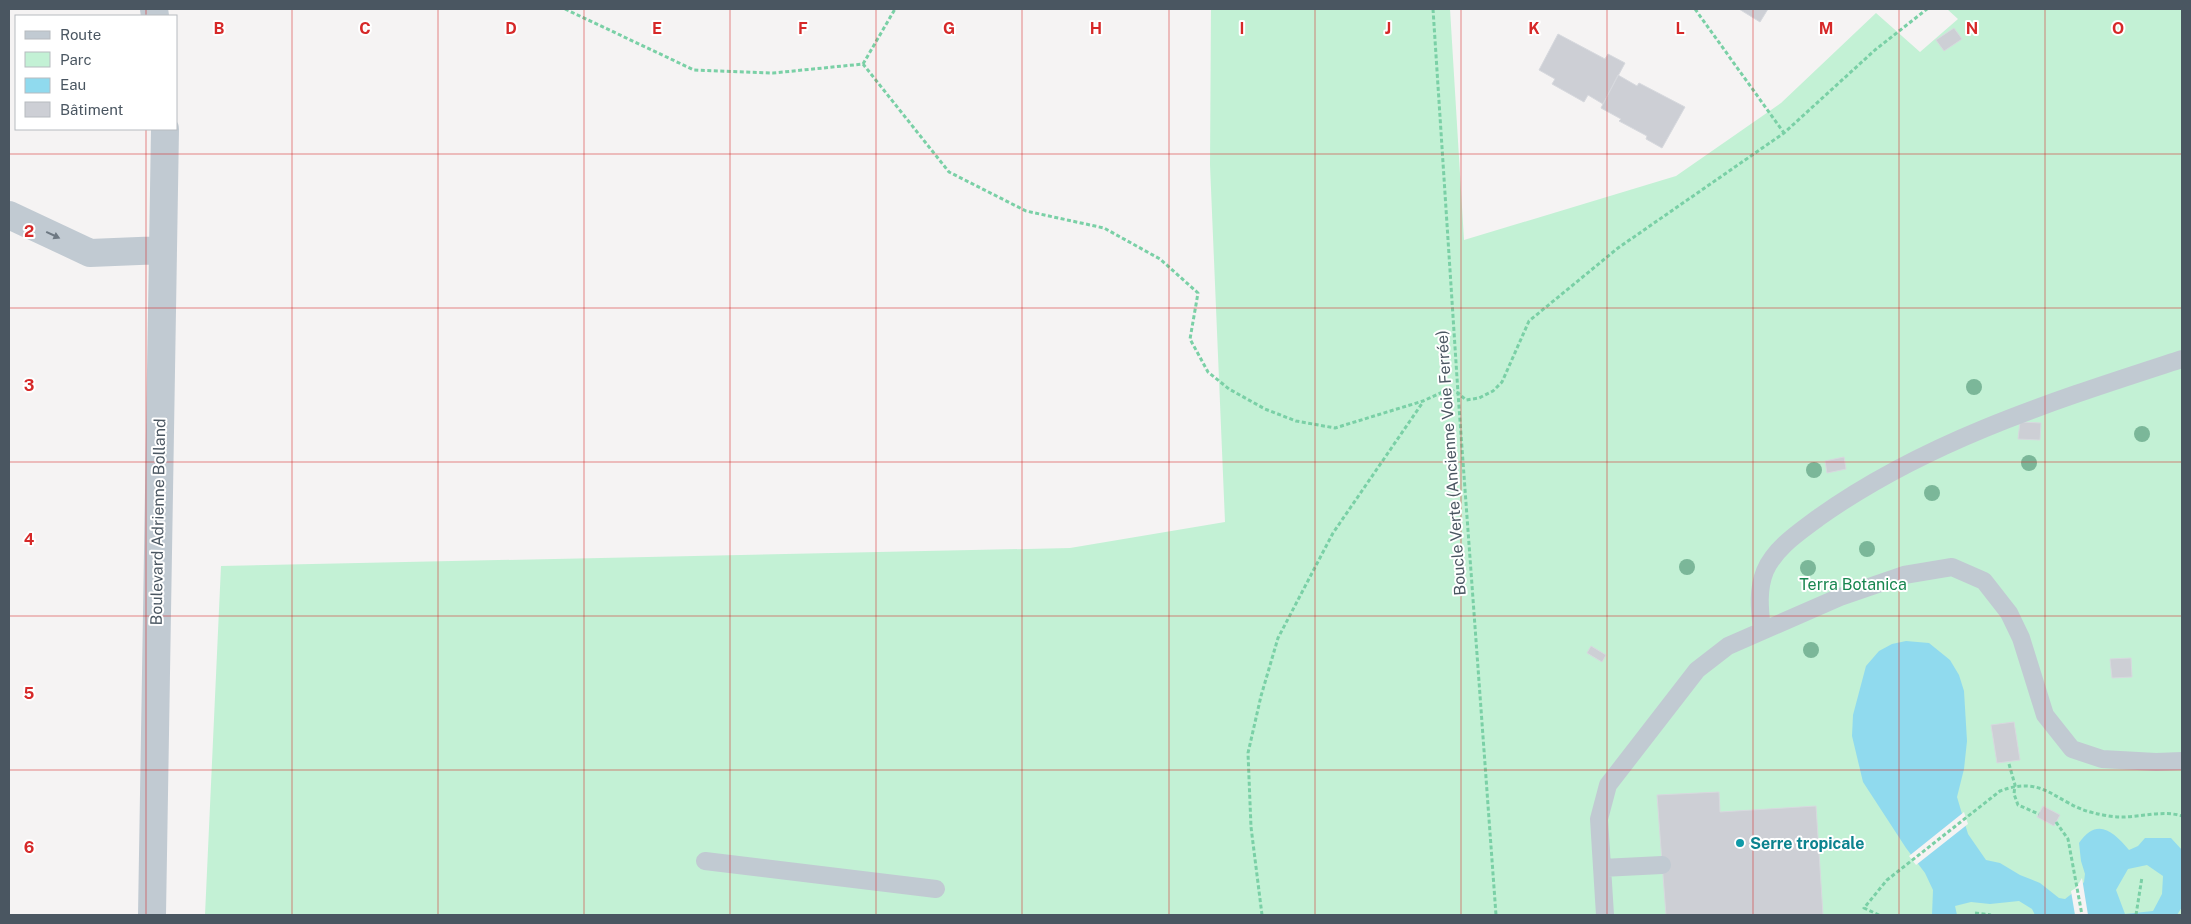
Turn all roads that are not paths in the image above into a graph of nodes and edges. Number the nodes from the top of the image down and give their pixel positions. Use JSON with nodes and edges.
{"nodes":[{"id":1,"x":165,"y":130,"type":"edge"},
{"id":2,"x":9,"y":214,"type":"edge"},
{"id":3,"x":163,"y":250,"type":"junction"},
{"id":4,"x":2182,"y":358,"type":"edge"},
{"id":5,"x":1762,"y":631,"type":"junction"},
{"id":6,"x":2182,"y":761,"type":"edge"},
{"id":7,"x":705,"y":861,"type":"dead end"},
{"id":8,"x":1662,"y":865,"type":"dead end"},
{"id":9,"x":1602,"y":868,"type":"junction"},
{"id":10,"x":936,"y":889,"type":"dead end"},
{"id":11,"x":152,"y":915,"type":"edge"},
{"id":12,"x":1605,"y":915,"type":"edge"}],
"edges":[{"from":1,"to":3,"type":"street","name":"Boulevard Adrienne Bolland"},
{"from":2,"to":3,"type":"street","one_way":true},
{"from":3,"to":11,"type":"street","name":"Boulevard Adrienne Bolland"},
{"from":4,"to":5,"type":"lane"},
{"from":5,"to":6,"type":"lane"},
{"from":5,"to":9,"type":"lane"},
{"from":7,"to":10,"type":"lane"},
{"from":8,"to":9,"type":"lane"},
{"from":9,"to":12,"type":"lane"}]}
